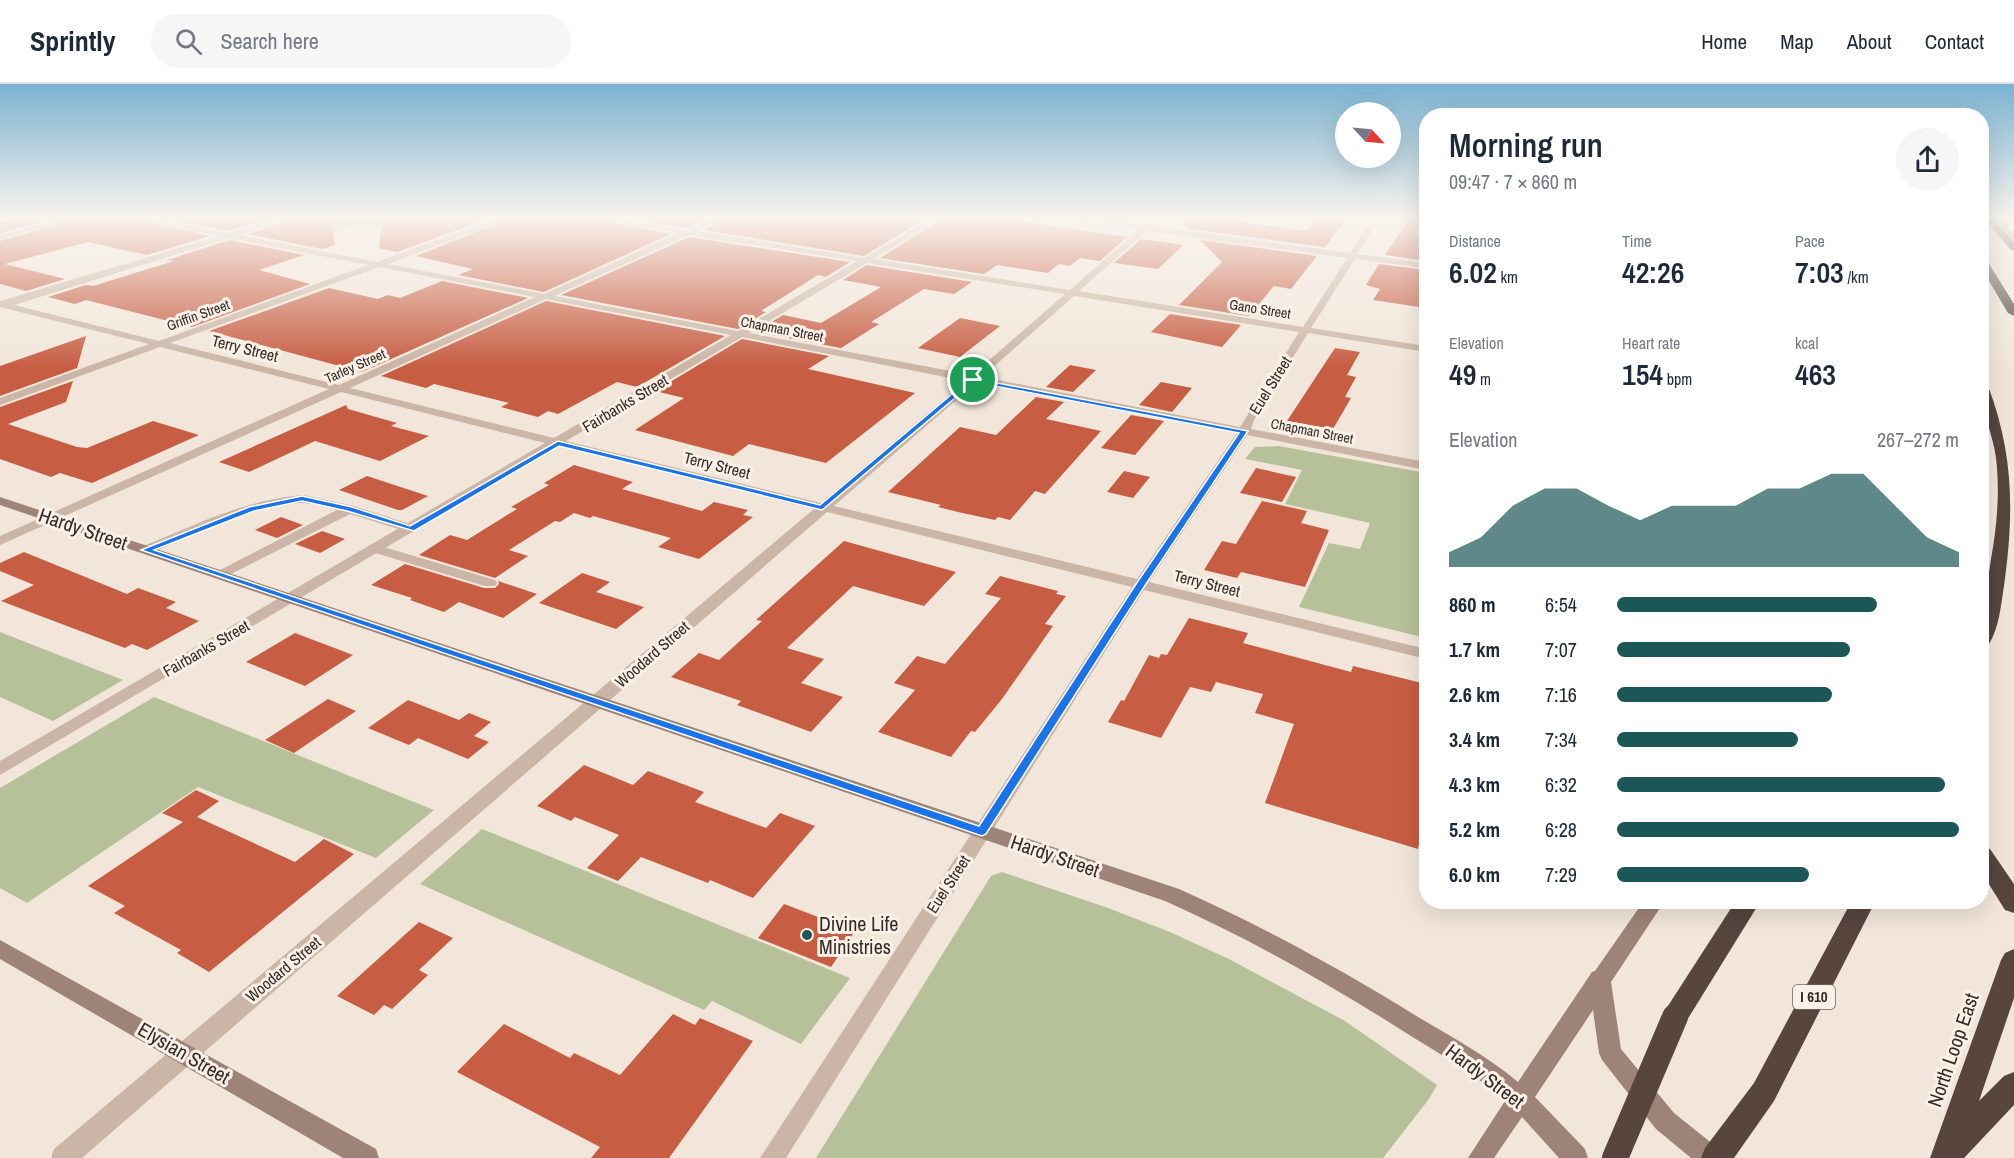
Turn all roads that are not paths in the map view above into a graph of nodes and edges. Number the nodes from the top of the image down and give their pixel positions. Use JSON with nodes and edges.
{"nodes":[{"id":1,"x":127,"y":267,"type":"edge"},
{"id":2,"x":371,"y":267,"type":"edge"},
{"id":3,"x":388,"y":267,"type":"edge"},
{"id":4,"x":610,"y":267,"type":"edge"},
{"id":5,"x":855,"y":267,"type":"edge"},
{"id":6,"x":911,"y":267,"type":"edge"},
{"id":7,"x":1101,"y":267,"type":"edge"},
{"id":8,"x":1344,"y":267,"type":"edge"},
{"id":9,"x":1989,"y":272,"type":"edge"},
{"id":10,"x":1994,"y":279,"type":"junction"},
{"id":11,"x":1071,"y":293,"type":"junction"},
{"id":12,"x":542,"y":298,"type":"junction"},
{"id":13,"x":2014,"y":299,"type":"edge"},
{"id":14,"x":2,"y":305,"type":"edge"},
{"id":15,"x":2014,"y":313,"type":"edge"},
{"id":16,"x":1305,"y":330,"type":"junction"},
{"id":17,"x":742,"y":335,"type":"junction"},
{"id":18,"x":160,"y":344,"type":"junction"},
{"id":19,"x":1419,"y":348,"type":"edge"},
{"id":20,"x":973,"y":380,"type":"junction"},
{"id":21,"x":340,"y":389,"type":"junction"},
{"id":22,"x":0,"y":402,"type":"edge"},
{"id":23,"x":1989,"y":407,"type":"edge"},
{"id":24,"x":1244,"y":431,"type":"junction"},
{"id":25,"x":558,"y":443,"type":"junction"},
{"id":26,"x":1419,"y":465,"type":"edge"},
{"id":27,"x":0,"y":501,"type":"edge"},
{"id":28,"x":822,"y":507,"type":"junction"},
{"id":29,"x":349,"y":509,"type":"junction"},
{"id":30,"x":51,"y":518,"type":"junction"},
{"id":31,"x":411,"y":529,"type":"junction"},
{"id":32,"x":0,"y":541,"type":"edge"},
{"id":33,"x":377,"y":549,"type":"junction"},
{"id":34,"x":146,"y":550,"type":"junction"},
{"id":35,"x":221,"y":575,"type":"junction"},
{"id":36,"x":490,"y":583,"type":"dead end"},
{"id":37,"x":1141,"y":584,"type":"junction"},
{"id":38,"x":292,"y":598,"type":"junction"},
{"id":39,"x":1989,"y":621,"type":"edge"},
{"id":40,"x":1419,"y":652,"type":"edge"},
{"id":41,"x":596,"y":702,"type":"junction"},
{"id":42,"x":0,"y":769,"type":"edge"},
{"id":43,"x":982,"y":831,"type":"junction"},
{"id":44,"x":1989,"y":866,"type":"edge"},
{"id":45,"x":2014,"y":903,"type":"edge"},
{"id":46,"x":1649,"y":909,"type":"edge"},
{"id":47,"x":1744,"y":909,"type":"edge"},
{"id":48,"x":1859,"y":909,"type":"edge"},
{"id":49,"x":0,"y":949,"type":"edge"},
{"id":50,"x":2014,"y":960,"type":"edge"},
{"id":51,"x":1600,"y":978,"type":"junction"},
{"id":52,"x":184,"y":1053,"type":"junction"},
{"id":53,"x":2014,"y":1085,"type":"edge"},
{"id":54,"x":1520,"y":1099,"type":"junction"},
{"id":55,"x":1946,"y":1157,"type":"edge"},
{"id":56,"x":63,"y":1158,"type":"edge"},
{"id":57,"x":367,"y":1158,"type":"edge"},
{"id":58,"x":772,"y":1158,"type":"edge"},
{"id":59,"x":1480,"y":1158,"type":"edge"},
{"id":60,"x":1576,"y":1158,"type":"edge"},
{"id":61,"x":1615,"y":1158,"type":"edge"},
{"id":62,"x":1710,"y":1158,"type":"edge"},
{"id":63,"x":1716,"y":1158,"type":"edge"}],
"edges":[{"from":1,"to":14,"type":"street"},
{"from":2,"to":18,"type":"street","name":"Griffin Street"},
{"from":3,"to":12,"type":"street","name":"Chapman Street"},
{"from":4,"to":12,"type":"street","name":"Tarley Street"},
{"from":5,"to":17,"type":"street","name":"Fairbanks Street"},
{"from":6,"to":11,"type":"street","name":"Gano Street"},
{"from":7,"to":11,"type":"street","name":"Woodard Street"},
{"from":8,"to":16,"type":"street","name":"Euel Street"},
{"from":9,"to":10,"type":"highway"},
{"from":10,"to":13,"type":"highway"},
{"from":10,"to":15,"type":"highway"},
{"from":11,"to":16,"type":"street","name":"Gano Street"},
{"from":11,"to":20,"type":"street","name":"Woodard Street"},
{"from":12,"to":17,"type":"street","name":"Chapman Street"},
{"from":12,"to":21,"type":"street","name":"Tarley Street"},
{"from":14,"to":18,"type":"street","name":"Terry Street"},
{"from":16,"to":19,"type":"street","name":"Gano Street"},
{"from":16,"to":24,"type":"street","name":"Euel Street"},
{"from":17,"to":20,"type":"street","name":"Chapman Street"},
{"from":17,"to":25,"type":"street","name":"Fairbanks Street"},
{"from":18,"to":21,"type":"street","name":"Terry Street"},
{"from":18,"to":22,"type":"street","name":"Griffin Street"},
{"from":20,"to":24,"type":"street","name":"Chapman Street"},
{"from":20,"to":28,"type":"street","name":"Woodard Street"},
{"from":21,"to":25,"type":"street","name":"Terry Street"},
{"from":21,"to":30,"type":"street","name":"Tarley Street"},
{"from":23,"to":39,"type":"highway"},
{"from":24,"to":26,"type":"street","name":"Chapman Street"},
{"from":24,"to":37,"type":"street","name":"Euel Street"},
{"from":25,"to":28,"type":"street","name":"Terry Street"},
{"from":25,"to":31,"type":"street","name":"Fairbanks Street"},
{"from":27,"to":30,"type":"main road","name":"Hardy Street"},
{"from":28,"to":37,"type":"street","name":"Terry Street"},
{"from":28,"to":41,"type":"street","name":"Woodard Street"},
{"from":29,"to":31,"type":"street"},
{"from":29,"to":34,"type":"street"},
{"from":29,"to":35,"type":"street"},
{"from":30,"to":32,"type":"street","name":"Tarley Street"},
{"from":30,"to":34,"type":"main road","name":"Hardy Street"},
{"from":31,"to":33,"type":"street","name":"Fairbanks Street"},
{"from":33,"to":36,"type":"street"},
{"from":33,"to":38,"type":"street","name":"Fairbanks Street"},
{"from":34,"to":35,"type":"main road","name":"Hardy Street"},
{"from":35,"to":38,"type":"main road","name":"Hardy Street"},
{"from":37,"to":40,"type":"street","name":"Terry Street"},
{"from":37,"to":43,"type":"street","name":"Euel Street"},
{"from":38,"to":41,"type":"main road","name":"Hardy Street"},
{"from":38,"to":42,"type":"street","name":"Fairbanks Street"},
{"from":41,"to":43,"type":"main road","name":"Hardy Street"},
{"from":41,"to":52,"type":"street","name":"Woodard Street"},
{"from":43,"to":54,"type":"main road","name":"Hardy Street"},
{"from":43,"to":58,"type":"street","name":"Euel Street"},
{"from":44,"to":45,"type":"highway"},
{"from":46,"to":51,"type":"main road"},
{"from":47,"to":61,"type":"highway","bridge":true},
{"from":48,"to":63,"type":"highway","number":"I 610"},
{"from":49,"to":52,"type":"main road","name":"Elysian Street"},
{"from":50,"to":55,"type":"highway","name":"North Loop East"},
{"from":51,"to":54,"type":"main road"},
{"from":51,"to":62,"type":"main road"},
{"from":52,"to":56,"type":"street","name":"Woodard Street"},
{"from":52,"to":57,"type":"main road","name":"Elysian Street"},
{"from":53,"to":55,"type":"highway"},
{"from":54,"to":59,"type":"main road"},
{"from":54,"to":60,"type":"main road","name":"Hardy Street"}]}
